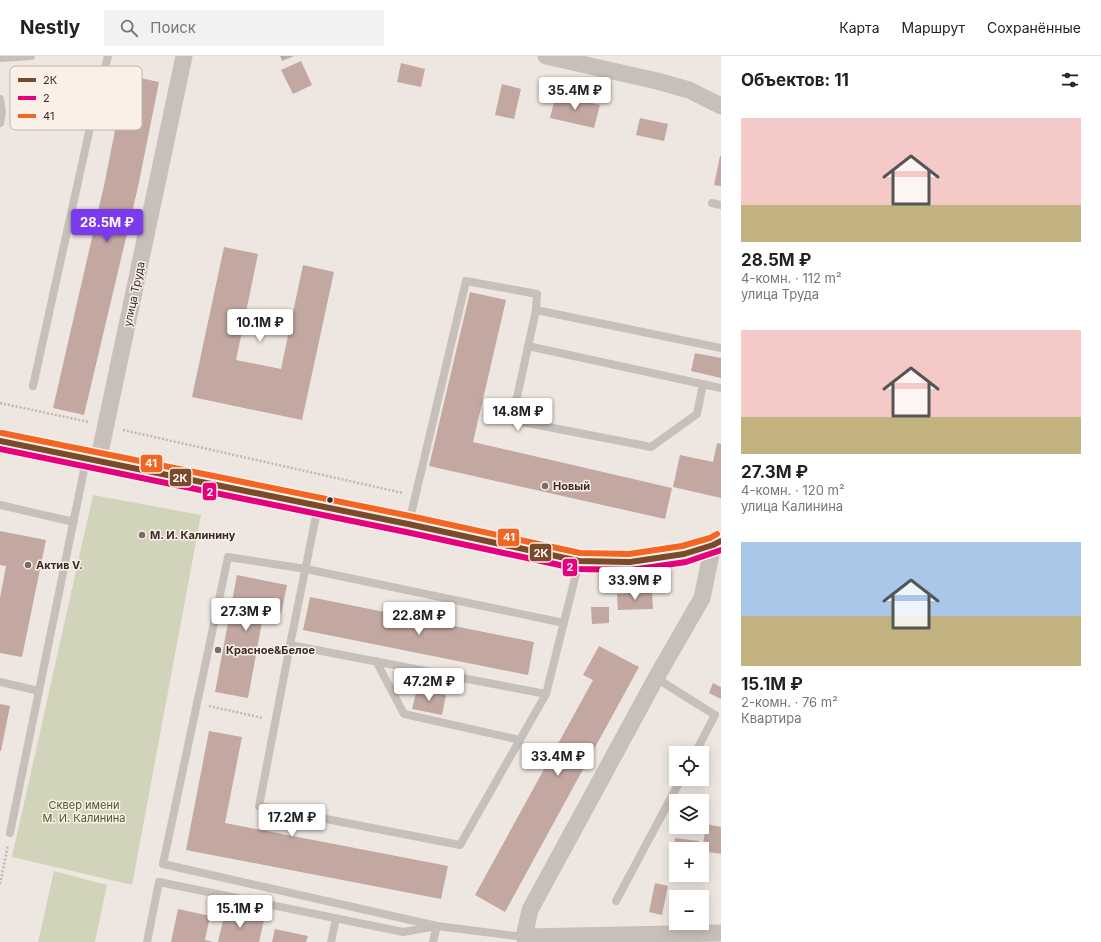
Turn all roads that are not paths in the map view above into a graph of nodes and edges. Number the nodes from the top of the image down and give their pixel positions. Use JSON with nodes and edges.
{"nodes":[{"id":1,"x":31,"y":56,"type":"edge"},
{"id":2,"x":108,"y":56,"type":"edge"},
{"id":3,"x":184,"y":56,"type":"edge"},
{"id":4,"x":546,"y":56,"type":"edge"},
{"id":5,"x":0,"y":58,"type":"edge"},
{"id":6,"x":105,"y":66,"type":"edge"},
{"id":7,"x":0,"y":99,"type":"edge"},
{"id":8,"x":721,"y":106,"type":"edge"},
{"id":9,"x":0,"y":122,"type":"edge"},
{"id":10,"x":89,"y":130,"type":"edge"},
{"id":11,"x":712,"y":203,"type":"dead end"},
{"id":12,"x":721,"y":205,"type":"edge"},
{"id":13,"x":536,"y":310,"type":"junction"},
{"id":14,"x":528,"y":346,"type":"junction"},
{"id":15,"x":721,"y":348,"type":"edge"},
{"id":16,"x":703,"y":384,"type":"junction"},
{"id":17,"x":32,"y":386,"type":"dead end"},
{"id":18,"x":721,"y":388,"type":"edge"},
{"id":19,"x":0,"y":441,"type":"edge"},
{"id":20,"x":92,"y":460,"type":"junction"},
{"id":21,"x":0,"y":505,"type":"edge"},
{"id":22,"x":318,"y":506,"type":"junction"},
{"id":23,"x":74,"y":522,"type":"junction"},
{"id":24,"x":408,"y":524,"type":"junction"},
{"id":25,"x":717,"y":543,"type":"edge"},
{"id":26,"x":579,"y":561,"type":"junction"},
{"id":27,"x":306,"y":569,"type":"junction"},
{"id":28,"x":564,"y":623,"type":"junction"},
{"id":29,"x":290,"y":644,"type":"junction"},
{"id":30,"x":376,"y":661,"type":"junction"},
{"id":31,"x":656,"y":678,"type":"junction"},
{"id":32,"x":0,"y":682,"type":"edge"},
{"id":33,"x":39,"y":691,"type":"junction"},
{"id":34,"x":546,"y":694,"type":"junction"},
{"id":35,"x":520,"y":740,"type":"junction"},
{"id":36,"x":699,"y":746,"type":"edge"},
{"id":37,"x":677,"y":786,"type":"edge"},
{"id":38,"x":10,"y":833,"type":"road end"},
{"id":39,"x":616,"y":901,"type":"dead end"},
{"id":40,"x":336,"y":918,"type":"junction"},
{"id":41,"x":437,"y":926,"type":"junction"},
{"id":42,"x":721,"y":933,"type":"edge"},
{"id":43,"x":524,"y":939,"type":"edge"},
{"id":44,"x":147,"y":942,"type":"edge"},
{"id":45,"x":331,"y":942,"type":"edge"},
{"id":46,"x":434,"y":942,"type":"edge"}],
"edges":[{"from":1,"to":5,"type":"lane"},
{"from":2,"to":6,"type":"lane"},
{"from":3,"to":20,"type":"street","name":"улица Труда"},
{"from":4,"to":8,"type":"street"},
{"from":7,"to":9,"type":"lane"},
{"from":10,"to":17,"type":"lane"},
{"from":11,"to":12,"type":"lane"},
{"from":13,"to":14,"type":"lane"},
{"from":13,"to":15,"type":"lane"},
{"from":13,"to":24,"type":"lane"},
{"from":14,"to":16,"type":"lane"},
{"from":14,"to":16,"type":"lane"},
{"from":16,"to":18,"type":"lane"},
{"from":19,"to":20,"type":"street"},
{"from":20,"to":22,"type":"street"},
{"from":20,"to":23,"type":"lane"},
{"from":21,"to":23,"type":"lane"},
{"from":22,"to":24,"type":"street"},
{"from":22,"to":27,"type":"lane"},
{"from":23,"to":33,"type":"lane"},
{"from":24,"to":26,"type":"street"},
{"from":25,"to":26,"type":"street"},
{"from":25,"to":31,"type":"street"},
{"from":26,"to":28,"type":"lane"},
{"from":27,"to":28,"type":"lane"},
{"from":27,"to":29,"type":"lane"},
{"from":27,"to":41,"type":"lane"},
{"from":28,"to":34,"type":"lane"},
{"from":29,"to":30,"type":"lane"},
{"from":29,"to":35,"type":"lane"},
{"from":30,"to":34,"type":"lane"},
{"from":30,"to":35,"type":"lane"},
{"from":31,"to":36,"type":"lane"},
{"from":31,"to":43,"type":"street"},
{"from":32,"to":33,"type":"lane"},
{"from":33,"to":38,"type":"lane"},
{"from":34,"to":35,"type":"lane"},
{"from":37,"to":39,"type":"lane"},
{"from":40,"to":41,"type":"lane"},
{"from":40,"to":44,"type":"lane"},
{"from":40,"to":45,"type":"lane"},
{"from":41,"to":43,"type":"lane"},
{"from":41,"to":46,"type":"lane"},
{"from":42,"to":43,"type":"street"}]}
